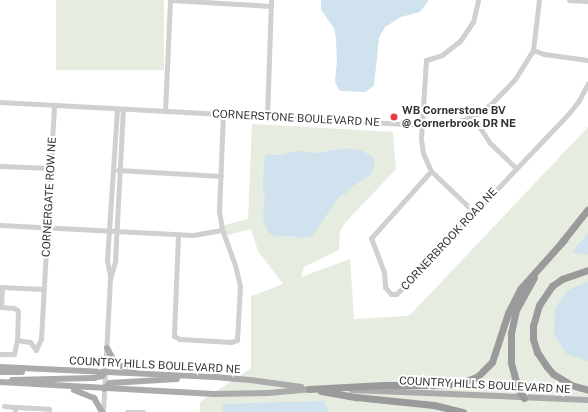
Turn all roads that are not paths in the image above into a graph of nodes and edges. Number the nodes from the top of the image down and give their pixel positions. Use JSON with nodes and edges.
{"nodes":[{"id":1,"x":171,"y":0,"type":"edge"},
{"id":2,"x":271,"y":0,"type":"edge"},
{"id":3,"x":478,"y":0,"type":"edge"},
{"id":4,"x":539,"y":0,"type":"edge"},
{"id":5,"x":569,"y":0,"type":"edge"},
{"id":6,"x":588,"y":1,"type":"edge"},
{"id":7,"x":271,"y":6,"type":"junction"},
{"id":8,"x":533,"y":50,"type":"junction"},
{"id":9,"x":588,"y":60,"type":"edge"},
{"id":10,"x":588,"y":84,"type":"edge"},
{"id":11,"x":0,"y":102,"type":"edge"},
{"id":12,"x":54,"y":105,"type":"junction"},
{"id":13,"x":117,"y":109,"type":"junction"},
{"id":14,"x":123,"y":109,"type":"junction"},
{"id":15,"x":165,"y":111,"type":"junction"},
{"id":16,"x":223,"y":114,"type":"junction"},
{"id":17,"x":267,"y":116,"type":"junction"},
{"id":18,"x":473,"y":117,"type":"junction"},
{"id":19,"x":423,"y":125,"type":"junction"},
{"id":20,"x":0,"y":166,"type":"edge"},
{"id":21,"x":51,"y":168,"type":"junction"},
{"id":22,"x":516,"y":168,"type":"junction"},
{"id":23,"x":113,"y":170,"type":"junction"},
{"id":24,"x":120,"y":170,"type":"junction"},
{"id":25,"x":431,"y":171,"type":"junction"},
{"id":26,"x":221,"y":176,"type":"junction"},
{"id":27,"x":588,"y":209,"type":"edge"},
{"id":28,"x":474,"y":212,"type":"junction"},
{"id":29,"x":0,"y":225,"type":"edge"},
{"id":30,"x":47,"y":227,"type":"junction"},
{"id":31,"x":222,"y":230,"type":"junction"},
{"id":32,"x":113,"y":231,"type":"junction"},
{"id":33,"x":178,"y":235,"type":"junction"},
{"id":34,"x":564,"y":240,"type":"junction"},
{"id":35,"x":588,"y":270,"type":"edge"},
{"id":36,"x":1,"y":287,"type":"edge"},
{"id":37,"x":44,"y":289,"type":"junction"},
{"id":38,"x":1,"y":307,"type":"edge"},
{"id":39,"x":17,"y":340,"type":"junction"},
{"id":40,"x":107,"y":348,"type":"junction"},
{"id":41,"x":0,"y":354,"type":"edge"},
{"id":42,"x":0,"y":367,"type":"edge"},
{"id":43,"x":51,"y":370,"type":"junction"},
{"id":44,"x":0,"y":372,"type":"edge"},
{"id":45,"x":105,"y":372,"type":"junction"},
{"id":46,"x":157,"y":375,"type":"junction"},
{"id":47,"x":196,"y":376,"type":"junction"},
{"id":48,"x":0,"y":381,"type":"edge"},
{"id":49,"x":59,"y":386,"type":"junction"},
{"id":50,"x":104,"y":389,"type":"junction"},
{"id":51,"x":309,"y":389,"type":"junction"},
{"id":52,"x":588,"y":390,"type":"edge"},
{"id":53,"x":524,"y":398,"type":"junction"},
{"id":54,"x":588,"y":400,"type":"edge"},
{"id":55,"x":4,"y":406,"type":"dead end"},
{"id":56,"x":15,"y":409,"type":"edge"},
{"id":57,"x":48,"y":412,"type":"edge"},
{"id":58,"x":103,"y":412,"type":"edge"},
{"id":59,"x":127,"y":412,"type":"edge"},
{"id":60,"x":143,"y":412,"type":"edge"},
{"id":61,"x":463,"y":412,"type":"edge"}],
"edges":[{"from":1,"to":7,"type":"street"},
{"from":1,"to":15,"type":"street"},
{"from":2,"to":7,"type":"street"},
{"from":3,"to":19,"type":"street"},
{"from":4,"to":8,"type":"street","name":"CORNERSTONE BOULEVARD NE"},
{"from":5,"to":6,"type":"street"},
{"from":7,"to":17,"type":"street"},
{"from":8,"to":9,"type":"street"},
{"from":8,"to":18,"type":"street","name":"CORNERSTONE BOULEVARD NE"},
{"from":10,"to":22,"type":"street","name":"CORNERBROOK ROAD NE"},
{"from":11,"to":12,"type":"street","name":"CORNERSTONE BOULEVARD NE"},
{"from":12,"to":13,"type":"street","name":"CORNERSTONE BOULEVARD NE"},
{"from":12,"to":21,"type":"street","name":"CORNERGATE ROW NE"},
{"from":13,"to":14,"type":"street","name":"CORNERSTONE BOULEVARD NE"},
{"from":13,"to":23,"type":"street"},
{"from":14,"to":15,"type":"street","name":"CORNERSTONE BOULEVARD NE"},
{"from":14,"to":24,"type":"street"},
{"from":15,"to":16,"type":"street","name":"CORNERSTONE BOULEVARD NE"},
{"from":16,"to":17,"type":"street","name":"CORNERSTONE BOULEVARD NE"},
{"from":16,"to":26,"type":"street"},
{"from":17,"to":19,"type":"street","name":"CORNERSTONE BOULEVARD NE"},
{"from":18,"to":19,"type":"street","name":"CORNERSTONE BOULEVARD NE"},
{"from":18,"to":22,"type":"street"},
{"from":19,"to":25,"type":"street"},
{"from":20,"to":21,"type":"street"},
{"from":21,"to":30,"type":"street","name":"CORNERGATE ROW NE"},
{"from":22,"to":28,"type":"street","name":"CORNERBROOK ROAD NE"},
{"from":23,"to":24,"type":"street"},
{"from":23,"to":32,"type":"street"},
{"from":24,"to":26,"type":"street"},
{"from":24,"to":32,"type":"street"},
{"from":25,"to":28,"type":"street"},
{"from":25,"to":28,"type":"street","name":"CORNERBROOK ROAD NE"},
{"from":26,"to":31,"type":"street"},
{"from":27,"to":34,"type":"highway"},
{"from":29,"to":30,"type":"street"},
{"from":30,"to":32,"type":"street"},
{"from":30,"to":37,"type":"street","name":"CORNERGATE ROW NE"},
{"from":31,"to":33,"type":"street"},
{"from":31,"to":33,"type":"street"},
{"from":32,"to":33,"type":"street"},
{"from":32,"to":40,"type":"street"},
{"from":34,"to":51,"type":"highway"},
{"from":34,"to":53,"type":"highway"},
{"from":35,"to":52,"type":"highway"},
{"from":36,"to":37,"type":"street"},
{"from":36,"to":38,"type":"street"},
{"from":37,"to":39,"type":"street","name":"CORNERGATE ROW NE"},
{"from":38,"to":39,"type":"street"},
{"from":39,"to":41,"type":"street"},
{"from":40,"to":45,"type":"street"},
{"from":40,"to":46,"type":"main road"},
{"from":42,"to":43,"type":"main road","name":"COUNTRY HILLS BOULEVARD NE"},
{"from":43,"to":44,"type":"main road"},
{"from":43,"to":45,"type":"main road","name":"COUNTRY HILLS BOULEVARD NE"},
{"from":45,"to":46,"type":"main road","name":"COUNTRY HILLS BOULEVARD NE"},
{"from":45,"to":48,"type":"main road"},
{"from":45,"to":50,"type":"street"},
{"from":46,"to":47,"type":"main road","name":"COUNTRY HILLS BOULEVARD NE"},
{"from":47,"to":50,"type":"main road"},
{"from":47,"to":51,"type":"main road","name":"COUNTRY HILLS BOULEVARD NE"},
{"from":48,"to":49,"type":"main road","name":"COUNTRY HILLS BOULEVARD NE"},
{"from":49,"to":50,"type":"main road","name":"COUNTRY HILLS BOULEVARD NE"},
{"from":49,"to":58,"type":"main road"},
{"from":50,"to":51,"type":"main road","name":"COUNTRY HILLS BOULEVARD NE"},
{"from":50,"to":58,"type":"street"},
{"from":51,"to":53,"type":"main road","name":"COUNTRY HILLS BOULEVARD NE"},
{"from":51,"to":61,"type":"highway"},
{"from":53,"to":54,"type":"main road","name":"COUNTRY HILLS BOULEVARD NE"},
{"from":55,"to":56,"type":"street"},
{"from":56,"to":57,"type":"street"},
{"from":59,"to":60,"type":"street"}]}
